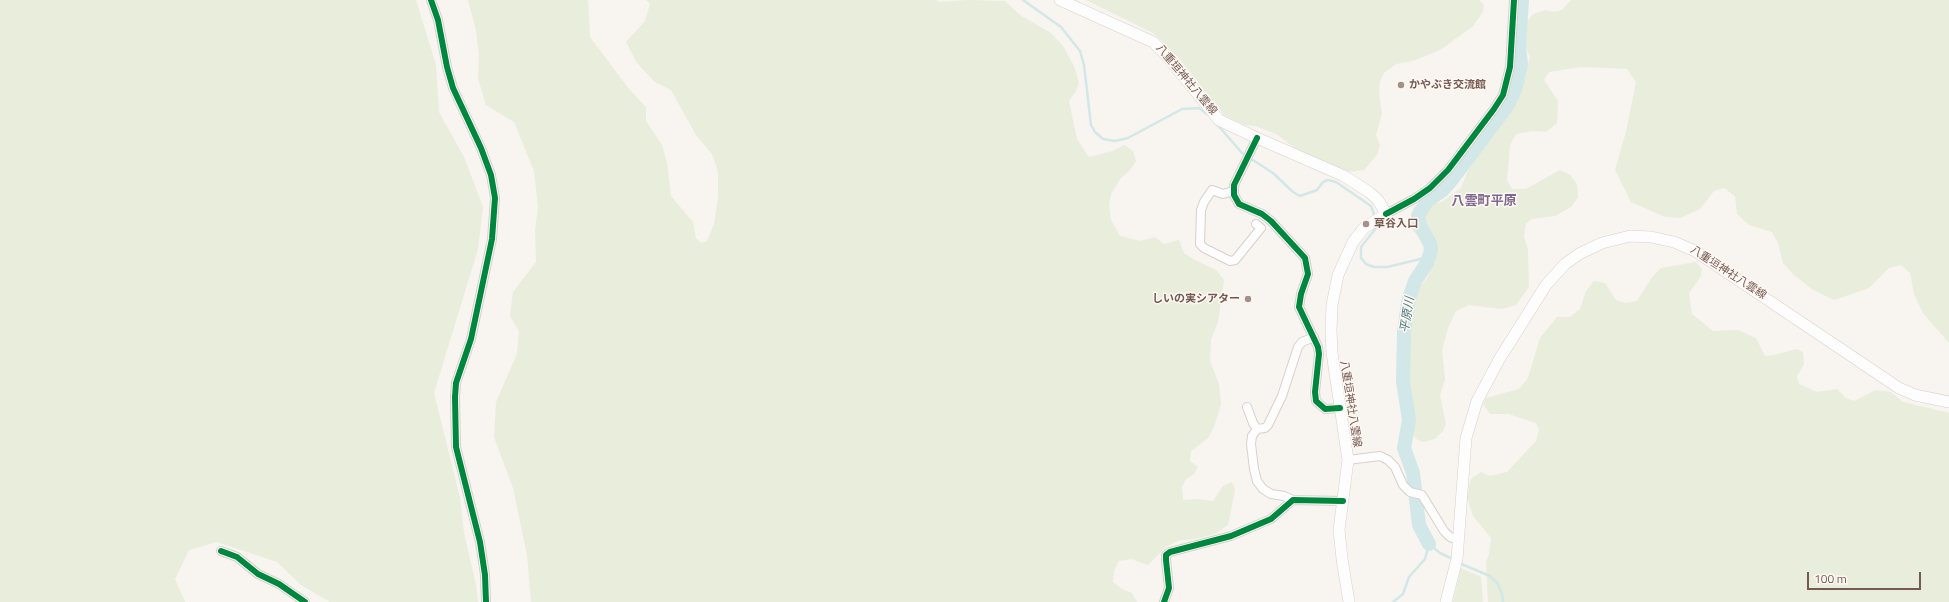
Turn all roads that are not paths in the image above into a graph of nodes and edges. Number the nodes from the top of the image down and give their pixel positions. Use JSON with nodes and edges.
{"nodes":[{"id":1,"x":431,"y":0,"type":"edge"},
{"id":2,"x":1060,"y":0,"type":"edge"},
{"id":3,"x":1514,"y":0,"type":"edge"},
{"id":4,"x":1257,"y":138,"type":"junction"},
{"id":5,"x":1233,"y":191,"type":"junction"},
{"id":6,"x":1380,"y":217,"type":"junction"},
{"id":7,"x":1256,"y":224,"type":"dead end"},
{"id":8,"x":1314,"y":337,"type":"junction"},
{"id":9,"x":1949,"y":402,"type":"edge"},
{"id":10,"x":1247,"y":408,"type":"dead end"},
{"id":11,"x":1340,"y":408,"type":"junction"},
{"id":12,"x":1257,"y":429,"type":"junction"},
{"id":13,"x":1348,"y":460,"type":"junction"},
{"id":14,"x":1293,"y":500,"type":"junction"},
{"id":15,"x":1343,"y":501,"type":"junction"},
{"id":16,"x":1459,"y":540,"type":"junction"},
{"id":17,"x":221,"y":551,"type":"dead end"},
{"id":18,"x":305,"y":602,"type":"edge"},
{"id":19,"x":486,"y":602,"type":"edge"},
{"id":20,"x":1164,"y":602,"type":"edge"},
{"id":21,"x":1350,"y":602,"type":"edge"},
{"id":22,"x":1446,"y":602,"type":"edge"}],
"edges":[{"from":1,"to":19,"type":"street"},
{"from":2,"to":4,"type":"main road","name":"八重垣神社八雲線"},
{"from":3,"to":6,"type":"street"},
{"from":4,"to":5,"type":"street"},
{"from":4,"to":6,"type":"main road","name":"八重垣神社八雲線"},
{"from":5,"to":7,"type":"street"},
{"from":5,"to":8,"type":"street"},
{"from":6,"to":11,"type":"main road","name":"八重垣神社八雲線"},
{"from":8,"to":11,"type":"street"},
{"from":8,"to":12,"type":"street"},
{"from":9,"to":16,"type":"main road","name":"八重垣神社八雲線"},
{"from":10,"to":12,"type":"street"},
{"from":11,"to":13,"type":"main road","name":"八重垣神社八雲線"},
{"from":12,"to":14,"type":"street"},
{"from":13,"to":15,"type":"main road","name":"八重垣神社八雲線"},
{"from":13,"to":16,"type":"street"},
{"from":14,"to":15,"type":"street"},
{"from":14,"to":20,"type":"street"},
{"from":15,"to":21,"type":"main road","name":"八重垣神社八雲線"},
{"from":16,"to":22,"type":"main road","name":"八重垣神社八雲線"},
{"from":17,"to":18,"type":"street"}]}
